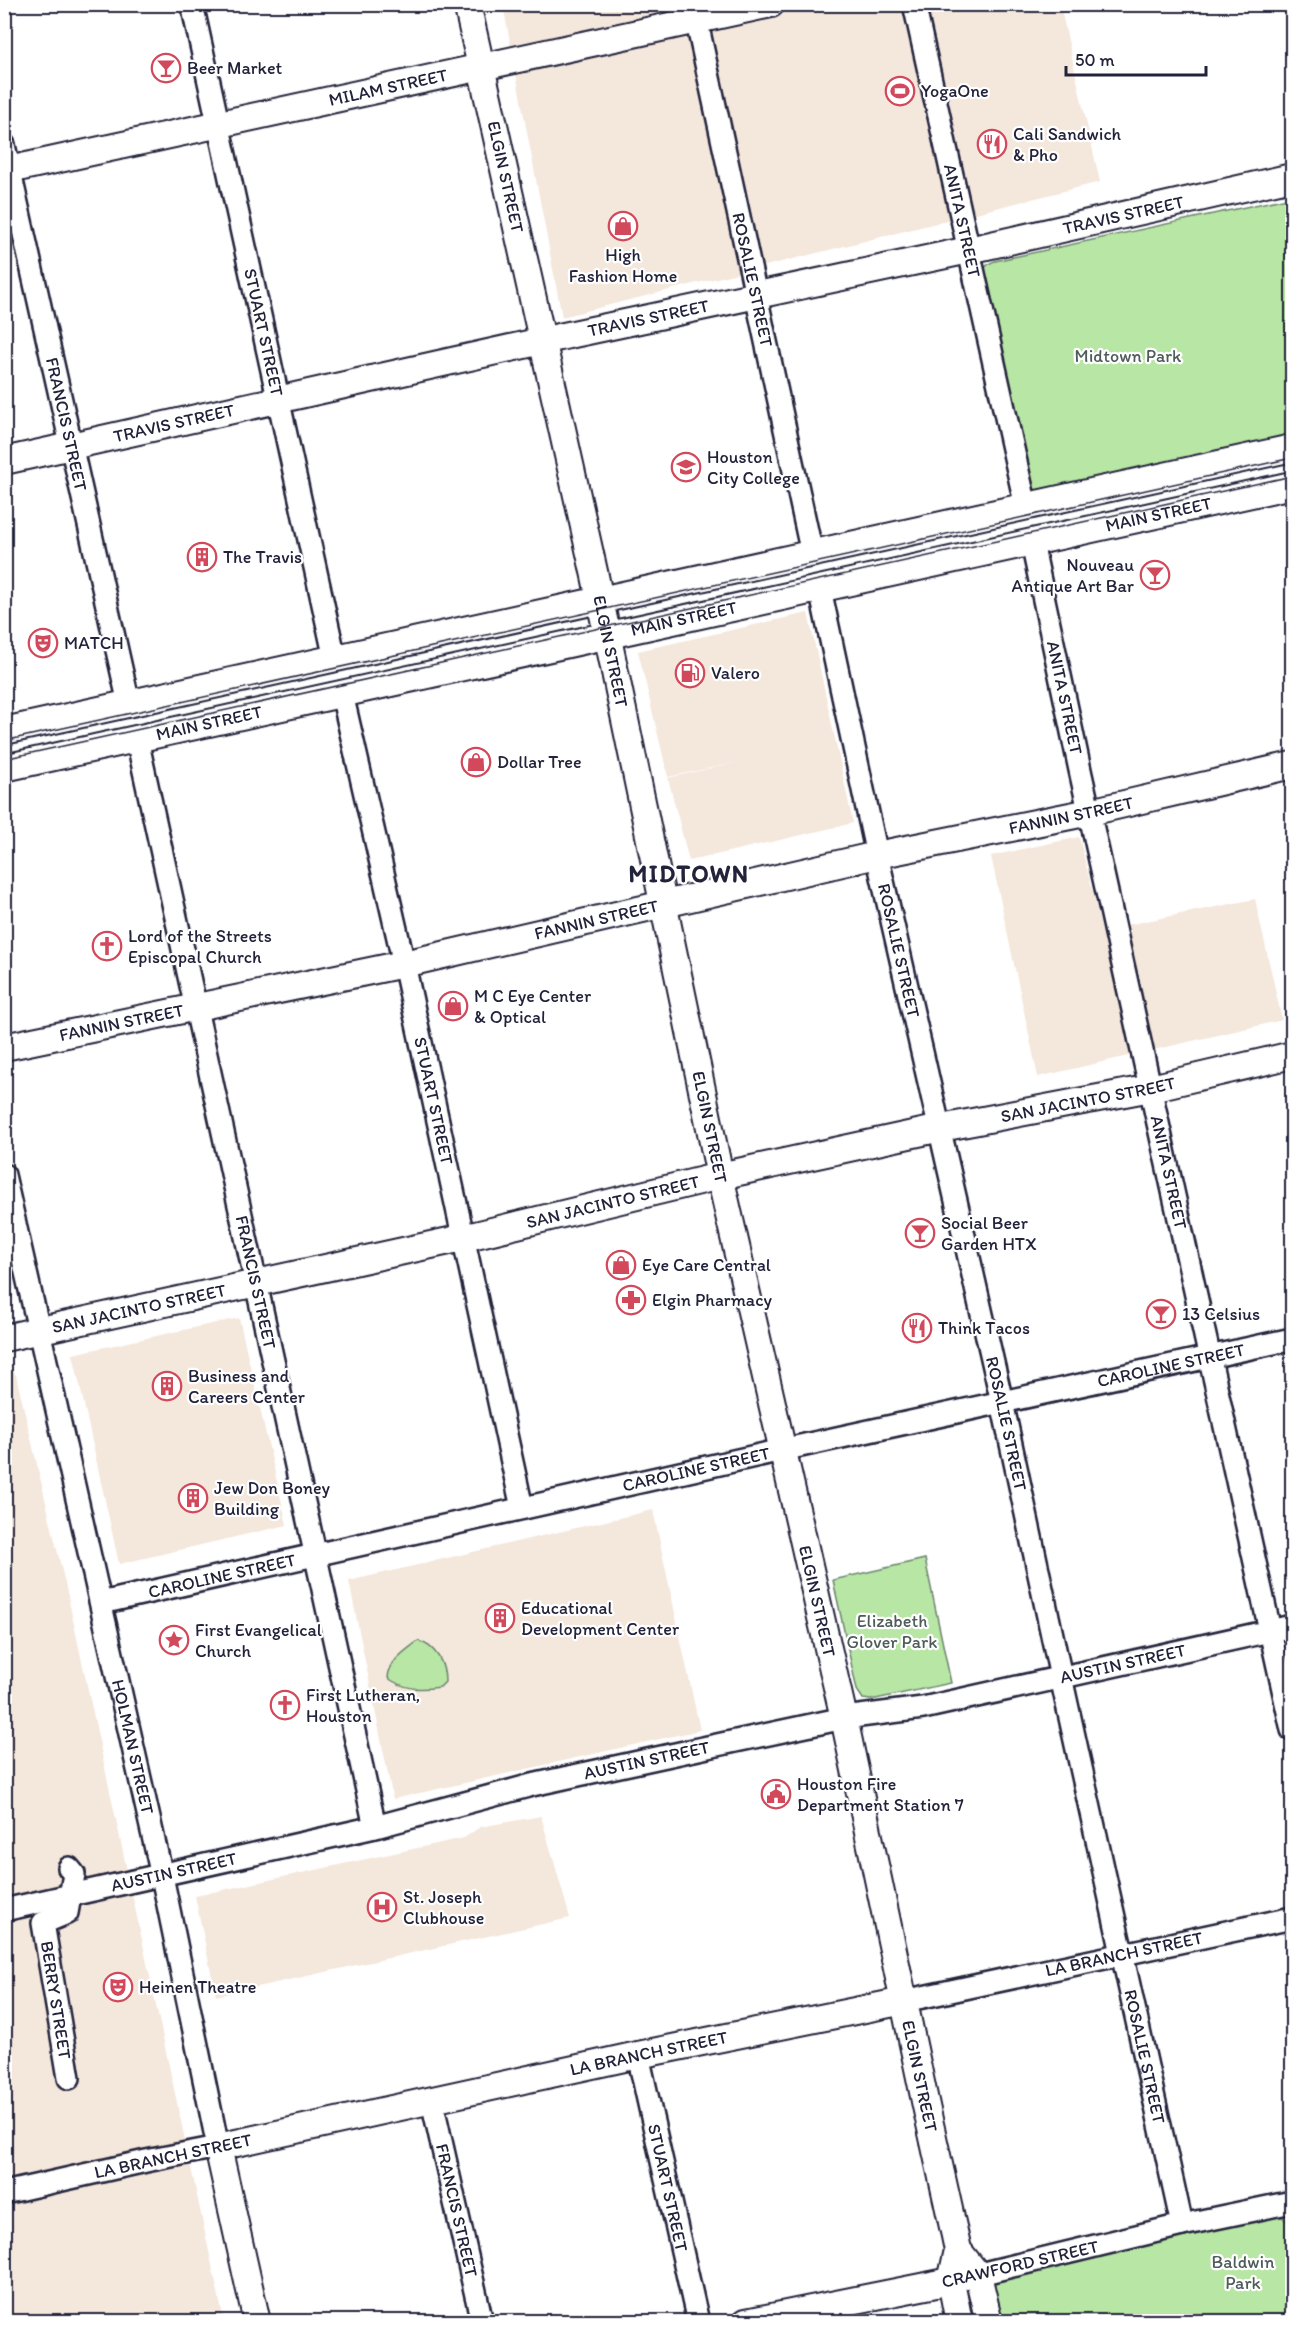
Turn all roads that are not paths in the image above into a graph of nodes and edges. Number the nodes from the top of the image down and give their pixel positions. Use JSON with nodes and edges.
{"nodes":[{"id":1,"x":192,"y":4,"type":"edge"},
{"id":2,"x":467,"y":4,"type":"edge"},
{"id":3,"x":771,"y":4,"type":"edge"},
{"id":4,"x":914,"y":4,"type":"edge"},
{"id":5,"x":695,"y":13,"type":"edge"},
{"id":6,"x":481,"y":68,"type":"junction"},
{"id":7,"x":219,"y":126,"type":"junction"},
{"id":8,"x":4,"y":145,"type":"edge"},
{"id":9,"x":7,"y":170,"type":"edge"},
{"id":10,"x":1293,"y":177,"type":"edge"},
{"id":11,"x":969,"y":250,"type":"junction"},
{"id":12,"x":756,"y":295,"type":"junction"},
{"id":13,"x":542,"y":341,"type":"junction"},
{"id":14,"x":278,"y":401,"type":"junction"},
{"id":15,"x":71,"y":447,"type":"junction"},
{"id":16,"x":1293,"y":448,"type":"edge"},
{"id":17,"x":4,"y":461,"type":"edge"},
{"id":18,"x":1293,"y":485,"type":"edge"},
{"id":19,"x":1026,"y":507,"type":"junction"},
{"id":20,"x":1032,"y":543,"type":"junction"},
{"id":21,"x":812,"y":554,"type":"junction"},
{"id":22,"x":820,"y":589,"type":"junction"},
{"id":23,"x":600,"y":601,"type":"junction"},
{"id":24,"x":608,"y":636,"type":"junction"},
{"id":25,"x":334,"y":659,"type":"junction"},
{"id":26,"x":342,"y":694,"type":"junction"},
{"id":27,"x":129,"y":704,"type":"junction"},
{"id":28,"x":4,"y":731,"type":"edge"},
{"id":29,"x":137,"y":739,"type":"junction"},
{"id":30,"x":1293,"y":765,"type":"edge"},
{"id":31,"x":4,"y":768,"type":"edge"},
{"id":32,"x":1090,"y":812,"type":"junction"},
{"id":33,"x":877,"y":855,"type":"junction"},
{"id":34,"x":663,"y":904,"type":"junction"},
{"id":35,"x":404,"y":964,"type":"junction"},
{"id":36,"x":196,"y":1006,"type":"junction"},
{"id":37,"x":4,"y":1047,"type":"edge"},
{"id":38,"x":1293,"y":1055,"type":"edge"},
{"id":39,"x":1151,"y":1088,"type":"junction"},
{"id":40,"x":941,"y":1128,"type":"junction"},
{"id":41,"x":4,"y":1175,"type":"edge"},
{"id":42,"x":720,"y":1176,"type":"junction"},
{"id":43,"x":463,"y":1238,"type":"junction"},
{"id":44,"x":256,"y":1283,"type":"junction"},
{"id":45,"x":39,"y":1330,"type":"junction"},
{"id":46,"x":4,"y":1338,"type":"edge"},
{"id":47,"x":1293,"y":1339,"type":"edge"},
{"id":48,"x":1210,"y":1358,"type":"junction"},
{"id":49,"x":1002,"y":1402,"type":"junction"},
{"id":50,"x":782,"y":1450,"type":"junction"},
{"id":51,"x":522,"y":1508,"type":"junction"},
{"id":52,"x":317,"y":1555,"type":"junction"},
{"id":53,"x":101,"y":1603,"type":"junction"},
{"id":54,"x":1293,"y":1626,"type":"edge"},
{"id":55,"x":1271,"y":1631,"type":"junction"},
{"id":56,"x":1061,"y":1677,"type":"junction"},
{"id":57,"x":844,"y":1718,"type":"junction"},
{"id":58,"x":1293,"y":1730,"type":"edge"},
{"id":59,"x":375,"y":1827,"type":"junction"},
{"id":60,"x":69,"y":1868,"type":"dead end"},
{"id":61,"x":162,"y":1876,"type":"junction"},
{"id":62,"x":70,"y":1896,"type":"junction"},
{"id":63,"x":4,"y":1910,"type":"edge"},
{"id":64,"x":1293,"y":1918,"type":"edge"},
{"id":65,"x":1122,"y":1953,"type":"junction"},
{"id":66,"x":904,"y":2001,"type":"junction"},
{"id":67,"x":638,"y":2055,"type":"junction"},
{"id":68,"x":69,"y":2078,"type":"dead end"},
{"id":69,"x":432,"y":2101,"type":"junction"},
{"id":70,"x":218,"y":2147,"type":"junction"},
{"id":71,"x":4,"y":2193,"type":"edge"},
{"id":72,"x":1293,"y":2202,"type":"edge"},
{"id":73,"x":1182,"y":2224,"type":"junction"},
{"id":74,"x":958,"y":2250,"type":"junction"},
{"id":75,"x":978,"y":2275,"type":"junction"},
{"id":76,"x":951,"y":2281,"type":"junction"},
{"id":77,"x":257,"y":2322,"type":"edge"},
{"id":78,"x":482,"y":2322,"type":"edge"},
{"id":79,"x":698,"y":2322,"type":"edge"},
{"id":80,"x":746,"y":2322,"type":"edge"},
{"id":81,"x":959,"y":2322,"type":"edge"},
{"id":82,"x":989,"y":2322,"type":"edge"}],
"edges":[{"from":1,"to":7,"type":"street","name":"STUART STREET"},
{"from":2,"to":6,"type":"main road","name":"ELGIN STREET"},
{"from":3,"to":5,"type":"main road","name":"MILAM STREET"},
{"from":4,"to":11,"type":"street","name":"ANITA STREET"},
{"from":5,"to":6,"type":"main road","name":"MILAM STREET"},
{"from":5,"to":12,"type":"street","name":"ROSALIE STREET"},
{"from":6,"to":7,"type":"main road","name":"MILAM STREET"},
{"from":6,"to":13,"type":"main road","name":"ELGIN STREET"},
{"from":7,"to":9,"type":"main road","name":"MILAM STREET"},
{"from":7,"to":14,"type":"street","name":"STUART STREET"},
{"from":8,"to":9,"type":"street","name":"FRANCIS STREET"},
{"from":9,"to":15,"type":"street","name":"FRANCIS STREET"},
{"from":10,"to":11,"type":"main road","name":"TRAVIS STREET"},
{"from":11,"to":12,"type":"main road","name":"TRAVIS STREET"},
{"from":11,"to":19,"type":"street","name":"ANITA STREET"},
{"from":12,"to":13,"type":"main road","name":"TRAVIS STREET"},
{"from":12,"to":21,"type":"street","name":"ROSALIE STREET"},
{"from":13,"to":14,"type":"main road","name":"TRAVIS STREET"},
{"from":13,"to":23,"type":"main road","name":"ELGIN STREET"},
{"from":14,"to":15,"type":"main road","name":"TRAVIS STREET"},
{"from":14,"to":25,"type":"street","name":"STUART STREET"},
{"from":15,"to":17,"type":"main road","name":"TRAVIS STREET"},
{"from":15,"to":27,"type":"street","name":"FRANCIS STREET"},
{"from":16,"to":19,"type":"main road","name":"MAIN STREET"},
{"from":18,"to":20,"type":"main road","name":"MAIN STREET"},
{"from":19,"to":21,"type":"main road","name":"MAIN STREET"},
{"from":20,"to":22,"type":"main road","name":"MAIN STREET"},
{"from":20,"to":32,"type":"street","name":"ANITA STREET"},
{"from":21,"to":23,"type":"main road","name":"MAIN STREET"},
{"from":22,"to":24,"type":"main road","name":"MAIN STREET"},
{"from":22,"to":33,"type":"street","name":"ROSALIE STREET"},
{"from":23,"to":24,"type":"main road","name":"ELGIN STREET"},
{"from":23,"to":25,"type":"main road","name":"MAIN STREET"},
{"from":24,"to":26,"type":"main road","name":"MAIN STREET"},
{"from":24,"to":34,"type":"main road","name":"ELGIN STREET"},
{"from":25,"to":27,"type":"main road","name":"MAIN STREET"},
{"from":26,"to":29,"type":"main road","name":"MAIN STREET"},
{"from":26,"to":35,"type":"street","name":"STUART STREET"},
{"from":27,"to":28,"type":"main road","name":"MAIN STREET"},
{"from":29,"to":31,"type":"main road","name":"MAIN STREET"},
{"from":29,"to":36,"type":"street","name":"FRANCIS STREET"},
{"from":30,"to":32,"type":"main road","name":"FANNIN STREET"},
{"from":32,"to":33,"type":"main road","name":"FANNIN STREET"},
{"from":32,"to":39,"type":"street","name":"ANITA STREET"},
{"from":33,"to":34,"type":"main road","name":"FANNIN STREET"},
{"from":33,"to":40,"type":"street","name":"ROSALIE STREET"},
{"from":34,"to":35,"type":"main road","name":"FANNIN STREET"},
{"from":34,"to":42,"type":"main road","name":"ELGIN STREET"},
{"from":35,"to":36,"type":"main road","name":"FANNIN STREET"},
{"from":35,"to":43,"type":"street","name":"STUART STREET"},
{"from":36,"to":37,"type":"main road","name":"FANNIN STREET"},
{"from":36,"to":44,"type":"street","name":"FRANCIS STREET"},
{"from":38,"to":39,"type":"main road","name":"SAN JACINTO STREET"},
{"from":39,"to":40,"type":"main road","name":"SAN JACINTO STREET"},
{"from":39,"to":48,"type":"street","name":"ANITA STREET"},
{"from":40,"to":42,"type":"main road","name":"SAN JACINTO STREET"},
{"from":40,"to":49,"type":"street","name":"ROSALIE STREET"},
{"from":41,"to":45,"type":"street","name":"HOLMAN STREET"},
{"from":42,"to":43,"type":"main road","name":"SAN JACINTO STREET"},
{"from":42,"to":50,"type":"main road","name":"ELGIN STREET"},
{"from":43,"to":44,"type":"main road","name":"SAN JACINTO STREET"},
{"from":43,"to":51,"type":"street","name":"STUART STREET"},
{"from":44,"to":45,"type":"main road","name":"SAN JACINTO STREET"},
{"from":44,"to":52,"type":"street","name":"FRANCIS STREET"},
{"from":45,"to":46,"type":"main road","name":"SAN JACINTO STREET"},
{"from":45,"to":53,"type":"street","name":"HOLMAN STREET"},
{"from":47,"to":48,"type":"street","name":"CAROLINE STREET"},
{"from":48,"to":49,"type":"street","name":"CAROLINE STREET"},
{"from":48,"to":55,"type":"street","name":"ANITA STREET"},
{"from":49,"to":50,"type":"street","name":"CAROLINE STREET"},
{"from":49,"to":56,"type":"street","name":"ROSALIE STREET"},
{"from":50,"to":51,"type":"street","name":"CAROLINE STREET"},
{"from":50,"to":57,"type":"main road","name":"ELGIN STREET"},
{"from":51,"to":52,"type":"street","name":"CAROLINE STREET"},
{"from":52,"to":53,"type":"street","name":"CAROLINE STREET"},
{"from":52,"to":59,"type":"street","name":"FRANCIS STREET"},
{"from":53,"to":61,"type":"street","name":"HOLMAN STREET"},
{"from":54,"to":55,"type":"street","name":"AUSTIN STREET"},
{"from":55,"to":56,"type":"street","name":"AUSTIN STREET"},
{"from":55,"to":58,"type":"street","name":"ANITA STREET"},
{"from":56,"to":57,"type":"street","name":"AUSTIN STREET"},
{"from":56,"to":65,"type":"street","name":"ROSALIE STREET"},
{"from":57,"to":59,"type":"street","name":"AUSTIN STREET"},
{"from":57,"to":66,"type":"main road","name":"ELGIN STREET"},
{"from":59,"to":61,"type":"street","name":"AUSTIN STREET"},
{"from":60,"to":62,"type":"street"},
{"from":61,"to":62,"type":"street","name":"AUSTIN STREET"},
{"from":61,"to":70,"type":"street","name":"HOLMAN STREET"},
{"from":62,"to":63,"type":"street","name":"AUSTIN STREET"},
{"from":62,"to":68,"type":"street","name":"BERRY STREET"},
{"from":64,"to":65,"type":"street","name":"LA BRANCH STREET"},
{"from":65,"to":66,"type":"street","name":"LA BRANCH STREET"},
{"from":65,"to":73,"type":"street","name":"ROSALIE STREET"},
{"from":66,"to":67,"type":"main road","name":"LA BRANCH STREET"},
{"from":66,"to":74,"type":"main road","name":"ELGIN STREET"},
{"from":67,"to":69,"type":"main road","name":"LA BRANCH STREET"},
{"from":67,"to":79,"type":"street","name":"STUART STREET"},
{"from":69,"to":70,"type":"main road","name":"LA BRANCH STREET"},
{"from":69,"to":78,"type":"street","name":"FRANCIS STREET"},
{"from":70,"to":71,"type":"street","name":"LA BRANCH STREET"},
{"from":70,"to":77,"type":"main road","name":"HOLMAN STREET"},
{"from":72,"to":73,"type":"street","name":"CRAWFORD STREET"},
{"from":73,"to":75,"type":"street","name":"CRAWFORD STREET"},
{"from":74,"to":75,"type":"main road","name":"ELGIN STREET"},
{"from":74,"to":76,"type":"main road","name":"ELGIN STREET"},
{"from":75,"to":76,"type":"street","name":"CRAWFORD STREET"},
{"from":75,"to":82,"type":"main road","name":"ELGIN STREET"},
{"from":76,"to":80,"type":"main road","name":"CRAWFORD STREET"},
{"from":76,"to":81,"type":"main road","name":"ELGIN STREET"}]}
